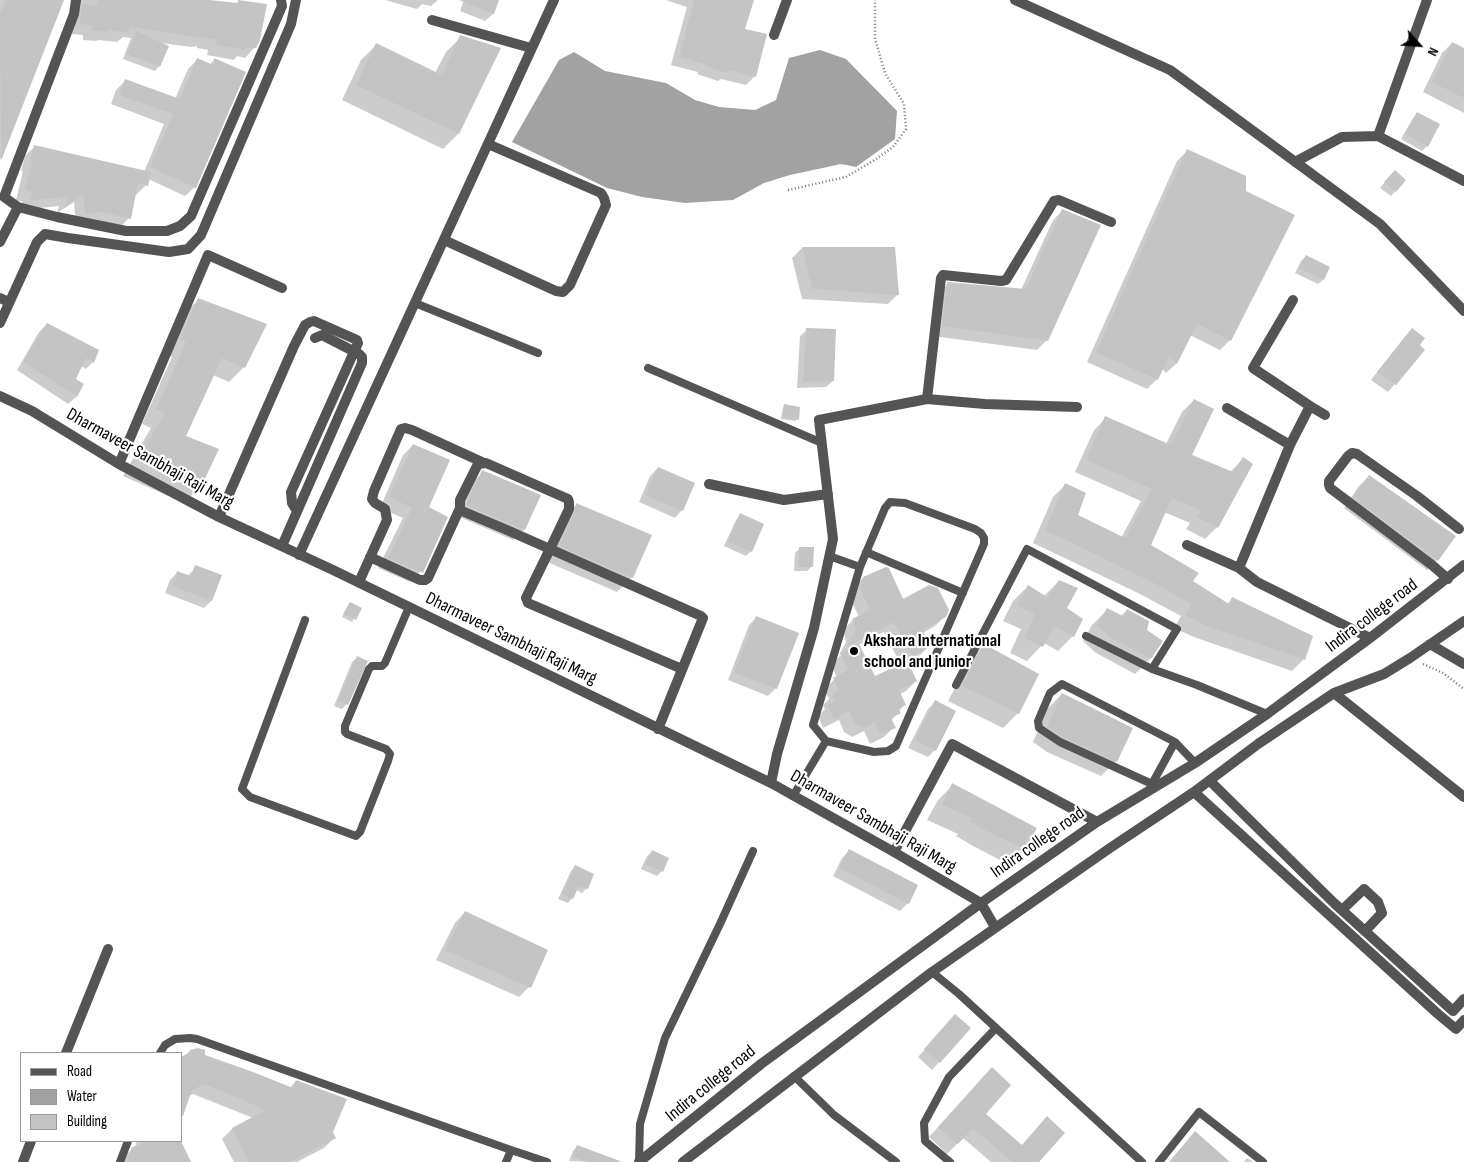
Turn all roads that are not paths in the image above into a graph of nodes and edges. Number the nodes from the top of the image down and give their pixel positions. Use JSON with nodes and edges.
{"nodes":[{"id":1,"x":76,"y":0,"type":"edge"},
{"id":2,"x":281,"y":0,"type":"edge"},
{"id":3,"x":296,"y":0,"type":"edge"},
{"id":4,"x":554,"y":0,"type":"edge"},
{"id":5,"x":787,"y":0,"type":"edge"},
{"id":6,"x":1015,"y":0,"type":"edge"},
{"id":7,"x":1427,"y":0,"type":"edge"},
{"id":8,"x":432,"y":20,"type":"dead end"},
{"id":9,"x":774,"y":35,"type":"dead end"},
{"id":10,"x":531,"y":48,"type":"junction"},
{"id":11,"x":1378,"y":136,"type":"junction"},
{"id":12,"x":488,"y":144,"type":"junction"},
{"id":13,"x":1295,"y":162,"type":"junction"},
{"id":14,"x":1464,"y":181,"type":"edge"},
{"id":15,"x":2,"y":201,"type":"edge"},
{"id":16,"x":18,"y":207,"type":"junction"},
{"id":17,"x":1110,"y":222,"type":"dead end"},
{"id":18,"x":444,"y":240,"type":"junction"},
{"id":19,"x":0,"y":242,"type":"edge"},
{"id":20,"x":282,"y":288,"type":"dead end"},
{"id":21,"x":5,"y":300,"type":"edge"},
{"id":22,"x":1293,"y":300,"type":"dead end"},
{"id":23,"x":415,"y":303,"type":"junction"},
{"id":24,"x":1464,"y":311,"type":"edge"},
{"id":25,"x":0,"y":323,"type":"edge"},
{"id":26,"x":315,"y":338,"type":"dead end"},
{"id":27,"x":354,"y":351,"type":"junction"},
{"id":28,"x":538,"y":353,"type":"dead end"},
{"id":29,"x":648,"y":368,"type":"dead end"},
{"id":30,"x":0,"y":396,"type":"edge"},
{"id":31,"x":927,"y":399,"type":"junction"},
{"id":32,"x":1310,"y":406,"type":"junction"},
{"id":33,"x":1077,"y":407,"type":"dead end"},
{"id":34,"x":1228,"y":408,"type":"dead end"},
{"id":35,"x":1325,"y":415,"type":"dead end"},
{"id":36,"x":822,"y":443,"type":"junction"},
{"id":37,"x":1290,"y":444,"type":"junction"},
{"id":38,"x":482,"y":462,"type":"junction"},
{"id":39,"x":119,"y":464,"type":"junction"},
{"id":40,"x":709,"y":484,"type":"dead end"},
{"id":41,"x":828,"y":494,"type":"junction"},
{"id":42,"x":460,"y":508,"type":"junction"},
{"id":43,"x":219,"y":518,"type":"junction"},
{"id":44,"x":1459,"y":530,"type":"dead end"},
{"id":45,"x":1188,"y":545,"type":"dead end"},
{"id":46,"x":282,"y":546,"type":"junction"},
{"id":47,"x":550,"y":549,"type":"junction"},
{"id":48,"x":866,"y":552,"type":"junction"},
{"id":49,"x":299,"y":554,"type":"junction"},
{"id":50,"x":829,"y":556,"type":"junction"},
{"id":51,"x":370,"y":557,"type":"junction"},
{"id":52,"x":1464,"y":565,"type":"edge"},
{"id":53,"x":860,"y":567,"type":"junction"},
{"id":54,"x":1239,"y":568,"type":"junction"},
{"id":55,"x":1448,"y":579,"type":"junction"},
{"id":56,"x":359,"y":582,"type":"junction"},
{"id":57,"x":963,"y":593,"type":"junction"},
{"id":58,"x":408,"y":607,"type":"junction"},
{"id":59,"x":305,"y":620,"type":"dead end"},
{"id":60,"x":1464,"y":621,"type":"edge"},
{"id":61,"x":1086,"y":636,"type":"dead end"},
{"id":62,"x":1370,"y":638,"type":"junction"},
{"id":63,"x":1430,"y":644,"type":"junction"},
{"id":64,"x":1464,"y":664,"type":"edge"},
{"id":65,"x":682,"y":669,"type":"junction"},
{"id":66,"x":1152,"y":669,"type":"junction"},
{"id":67,"x":956,"y":685,"type":"dead end"},
{"id":68,"x":1334,"y":693,"type":"junction"},
{"id":69,"x":1267,"y":714,"type":"junction"},
{"id":70,"x":658,"y":729,"type":"junction"},
{"id":71,"x":826,"y":741,"type":"junction"},
{"id":72,"x":1175,"y":742,"type":"junction"},
{"id":73,"x":1195,"y":763,"type":"junction"},
{"id":74,"x":1210,"y":781,"type":"junction"},
{"id":75,"x":771,"y":783,"type":"junction"},
{"id":76,"x":1194,"y":792,"type":"junction"},
{"id":77,"x":793,"y":796,"type":"junction"},
{"id":78,"x":1464,"y":797,"type":"edge"},
{"id":79,"x":1096,"y":822,"type":"junction"},
{"id":80,"x":753,"y":851,"type":"dead end"},
{"id":81,"x":894,"y":852,"type":"junction"},
{"id":82,"x":980,"y":903,"type":"junction"},
{"id":83,"x":1338,"y":906,"type":"junction"},
{"id":84,"x":1326,"y":913,"type":"junction"},
{"id":85,"x":995,"y":927,"type":"junction"},
{"id":86,"x":1365,"y":931,"type":"junction"},
{"id":87,"x":108,"y":949,"type":"dead end"},
{"id":88,"x":932,"y":972,"type":"junction"},
{"id":89,"x":1464,"y":999,"type":"edge"},
{"id":90,"x":1464,"y":1020,"type":"edge"},
{"id":91,"x":996,"y":1028,"type":"junction"},
{"id":92,"x":66,"y":1052,"type":"edge"},
{"id":93,"x":161,"y":1052,"type":"edge"},
{"id":94,"x":794,"y":1076,"type":"junction"},
{"id":95,"x":31,"y":1142,"type":"edge"},
{"id":96,"x":128,"y":1142,"type":"edge"},
{"id":97,"x":511,"y":1150,"type":"junction"},
{"id":98,"x":23,"y":1162,"type":"edge"},
{"id":99,"x":120,"y":1162,"type":"edge"},
{"id":100,"x":506,"y":1162,"type":"edge"},
{"id":101,"x":547,"y":1162,"type":"edge"},
{"id":102,"x":639,"y":1162,"type":"edge"},
{"id":103,"x":683,"y":1162,"type":"edge"},
{"id":104,"x":896,"y":1162,"type":"edge"},
{"id":105,"x":950,"y":1162,"type":"edge"},
{"id":106,"x":1142,"y":1162,"type":"edge"},
{"id":107,"x":1159,"y":1162,"type":"edge"},
{"id":108,"x":1263,"y":1162,"type":"edge"}],
"edges":[{"from":1,"to":15,"type":"street"},
{"from":2,"to":16,"type":"street"},
{"from":3,"to":21,"type":"street"},
{"from":4,"to":10,"type":"street"},
{"from":5,"to":9,"type":"street"},
{"from":6,"to":13,"type":"street"},
{"from":7,"to":11,"type":"street"},
{"from":8,"to":10,"type":"street"},
{"from":10,"to":12,"type":"street"},
{"from":11,"to":13,"type":"street"},
{"from":11,"to":14,"type":"street"},
{"from":12,"to":18,"type":"street"},
{"from":12,"to":18,"type":"street"},
{"from":13,"to":24,"type":"street"},
{"from":15,"to":16,"type":"street"},
{"from":16,"to":19,"type":"street"},
{"from":17,"to":31,"type":"street"},
{"from":18,"to":23,"type":"street"},
{"from":20,"to":39,"type":"street"},
{"from":21,"to":25,"type":"street"},
{"from":22,"to":32,"type":"street"},
{"from":23,"to":28,"type":"lane"},
{"from":23,"to":49,"type":"street"},
{"from":26,"to":27,"type":"street"},
{"from":27,"to":43,"type":"street"},
{"from":27,"to":46,"type":"street"},
{"from":29,"to":36,"type":"lane"},
{"from":30,"to":39,"type":"street","name":"Dharmaveer Sambhaji Raji Marg"},
{"from":31,"to":33,"type":"street"},
{"from":31,"to":36,"type":"street"},
{"from":32,"to":35,"type":"street"},
{"from":32,"to":37,"type":"street"},
{"from":34,"to":37,"type":"street"},
{"from":36,"to":41,"type":"street"},
{"from":37,"to":54,"type":"street"},
{"from":38,"to":42,"type":"street"},
{"from":38,"to":47,"type":"street"},
{"from":38,"to":51,"type":"street"},
{"from":39,"to":43,"type":"street","name":"Dharmaveer Sambhaji Raji Marg"},
{"from":40,"to":41,"type":"street"},
{"from":41,"to":50,"type":"street"},
{"from":42,"to":47,"type":"street"},
{"from":42,"to":51,"type":"street"},
{"from":43,"to":46,"type":"street","name":"Dharmaveer Sambhaji Raji Marg"},
{"from":44,"to":55,"type":"street"},
{"from":45,"to":54,"type":"street"},
{"from":46,"to":49,"type":"street","name":"Dharmaveer Sambhaji Raji Marg"},
{"from":47,"to":65,"type":"street"},
{"from":47,"to":65,"type":"street"},
{"from":48,"to":53,"type":"lane"},
{"from":48,"to":57,"type":"lane"},
{"from":48,"to":57,"type":"lane"},
{"from":49,"to":56,"type":"street","name":"Dharmaveer Sambhaji Raji Marg"},
{"from":50,"to":53,"type":"lane"},
{"from":50,"to":75,"type":"street"},
{"from":51,"to":56,"type":"street"},
{"from":52,"to":55,"type":"street","name":"Indira college road"},
{"from":53,"to":71,"type":"lane"},
{"from":54,"to":62,"type":"street"},
{"from":55,"to":62,"type":"street","name":"Indira college road"},
{"from":56,"to":58,"type":"street","name":"Dharmaveer Sambhaji Raji Marg"},
{"from":57,"to":71,"type":"lane"},
{"from":58,"to":59,"type":"lane"},
{"from":58,"to":70,"type":"street","name":"Dharmaveer Sambhaji Raji Marg"},
{"from":60,"to":63,"type":"street"},
{"from":61,"to":66,"type":"lane"},
{"from":62,"to":69,"type":"street","name":"Indira college road"},
{"from":63,"to":64,"type":"street"},
{"from":63,"to":68,"type":"street"},
{"from":65,"to":70,"type":"street"},
{"from":66,"to":67,"type":"lane"},
{"from":66,"to":69,"type":"lane"},
{"from":68,"to":74,"type":"street"},
{"from":68,"to":78,"type":"street"},
{"from":69,"to":73,"type":"street","name":"Indira college road"},
{"from":70,"to":75,"type":"street","name":"Dharmaveer Sambhaji Raji Marg"},
{"from":71,"to":77,"type":"lane"},
{"from":72,"to":72,"type":"lane"},
{"from":72,"to":73,"type":"lane"},
{"from":73,"to":79,"type":"street","name":"Indira college road"},
{"from":74,"to":76,"type":"street"},
{"from":74,"to":83,"type":"street"},
{"from":75,"to":77,"type":"street","name":"Dharmaveer Sambhaji Raji Marg"},
{"from":76,"to":84,"type":"street"},
{"from":76,"to":85,"type":"street"},
{"from":77,"to":81,"type":"street","name":"Dharmaveer Sambhaji Raji Marg"},
{"from":79,"to":81,"type":"street"},
{"from":79,"to":82,"type":"street","name":"Indira college road"},
{"from":80,"to":102,"type":"lane"},
{"from":81,"to":82,"type":"street","name":"Dharmaveer Sambhaji Raji Marg"},
{"from":82,"to":85,"type":"street","name":"Dharmaveer Sambhaji Raji Marg"},
{"from":82,"to":102,"type":"street","name":"Indira college road"},
{"from":83,"to":84,"type":"street"},
{"from":83,"to":86,"type":"street"},
{"from":83,"to":86,"type":"street"},
{"from":84,"to":90,"type":"street"},
{"from":85,"to":88,"type":"street"},
{"from":86,"to":89,"type":"street"},
{"from":87,"to":92,"type":"street"},
{"from":88,"to":91,"type":"lane"},
{"from":88,"to":94,"type":"street"},
{"from":91,"to":105,"type":"lane"},
{"from":91,"to":106,"type":"lane"},
{"from":93,"to":97,"type":"lane"},
{"from":94,"to":103,"type":"street"},
{"from":94,"to":104,"type":"lane"},
{"from":95,"to":98,"type":"street"},
{"from":96,"to":99,"type":"lane"},
{"from":97,"to":100,"type":"lane"},
{"from":97,"to":101,"type":"lane"},
{"from":107,"to":108,"type":"lane"}]}
